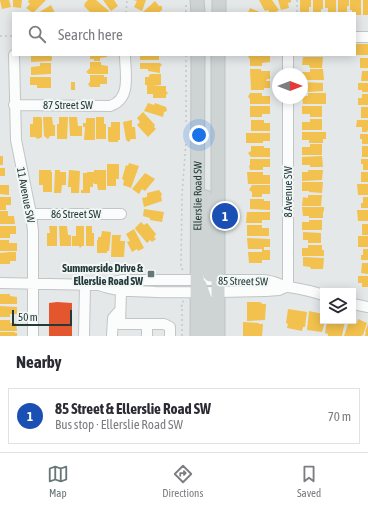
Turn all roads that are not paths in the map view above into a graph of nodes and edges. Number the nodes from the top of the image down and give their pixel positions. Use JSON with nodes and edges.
{"nodes":[{"id":1,"x":198,"y":0,"type":"edge"},
{"id":2,"x":219,"y":0,"type":"edge"},
{"id":3,"x":198,"y":12,"type":"edge"},
{"id":4,"x":219,"y":12,"type":"edge"},
{"id":5,"x":356,"y":37,"type":"edge"},
{"id":6,"x":368,"y":37,"type":"edge"},
{"id":7,"x":14,"y":56,"type":"edge"},
{"id":8,"x":125,"y":56,"type":"edge"},
{"id":9,"x":198,"y":56,"type":"edge"},
{"id":10,"x":218,"y":56,"type":"edge"},
{"id":11,"x":288,"y":56,"type":"edge"},
{"id":12,"x":288,"y":68,"type":"edge"},
{"id":13,"x":288,"y":104,"type":"edge"},
{"id":14,"x":14,"y":105,"type":"junction"},
{"id":15,"x":192,"y":124,"type":"junction"},
{"id":16,"x":31,"y":214,"type":"junction"},
{"id":17,"x":121,"y":214,"type":"dead end"},
{"id":18,"x":0,"y":283,"type":"edge"},
{"id":19,"x":33,"y":283,"type":"junction"},
{"id":20,"x":85,"y":284,"type":"junction"},
{"id":21,"x":215,"y":284,"type":"junction"},
{"id":22,"x":99,"y":285,"type":"junction"},
{"id":23,"x":288,"y":286,"type":"junction"},
{"id":24,"x":199,"y":289,"type":"junction"},
{"id":25,"x":121,"y":291,"type":"junction"},
{"id":26,"x":320,"y":294,"type":"edge"},
{"id":27,"x":356,"y":305,"type":"edge"},
{"id":28,"x":368,"y":307,"type":"edge"},
{"id":29,"x":120,"y":310,"type":"junction"},
{"id":30,"x":147,"y":324,"type":"junction"},
{"id":31,"x":33,"y":336,"type":"edge"},
{"id":32,"x":84,"y":336,"type":"edge"},
{"id":33,"x":112,"y":336,"type":"edge"},
{"id":34,"x":147,"y":336,"type":"edge"},
{"id":35,"x":170,"y":336,"type":"edge"},
{"id":36,"x":197,"y":336,"type":"edge"},
{"id":37,"x":208,"y":336,"type":"edge"},
{"id":38,"x":218,"y":336,"type":"edge"}],
"edges":[{"from":1,"to":3,"type":"main road"},
{"from":2,"to":4,"type":"main road"},
{"from":5,"to":6,"type":"street"},
{"from":7,"to":14,"type":"street","name":"11 Avenue SW"},
{"from":8,"to":14,"type":"street","name":"87 Street SW"},
{"from":9,"to":15,"type":"main road","name":"Ellerslie Road SW"},
{"from":10,"to":21,"type":"main road","name":"Ellerslie Road SW"},
{"from":11,"to":12,"type":"street"},
{"from":13,"to":23,"type":"street","name":"8 Avenue SW"},
{"from":14,"to":16,"type":"street","name":"11 Avenue SW"},
{"from":15,"to":21,"type":"main road"},
{"from":15,"to":24,"type":"main road","name":"Ellerslie Road SW"},
{"from":16,"to":17,"type":"street","name":"86 Street SW"},
{"from":16,"to":19,"type":"street","name":"11 Avenue SW"},
{"from":18,"to":19,"type":"street"},
{"from":19,"to":20,"type":"street"},
{"from":19,"to":31,"type":"street","name":"11 Avenue SW"},
{"from":20,"to":22,"type":"street"},
{"from":20,"to":32,"type":"street"},
{"from":21,"to":23,"type":"street","name":"85 Street SW"},
{"from":21,"to":24,"type":"street","name":"85 Street SW"},
{"from":21,"to":24,"type":"street","name":"85 Street SW"},
{"from":21,"to":38,"type":"main road","name":"Ellerslie Road SW"},
{"from":22,"to":24,"type":"street"},
{"from":22,"to":25,"type":"street"},
{"from":23,"to":26,"type":"street","name":"85 Street SW"},
{"from":24,"to":25,"type":"street"},
{"from":24,"to":36,"type":"main road","name":"Ellerslie Road SW"},
{"from":24,"to":37,"type":"main road"},
{"from":25,"to":29,"type":"street"},
{"from":27,"to":28,"type":"street"},
{"from":29,"to":30,"type":"street"},
{"from":29,"to":33,"type":"street"},
{"from":30,"to":34,"type":"street"},
{"from":30,"to":35,"type":"street"}]}
